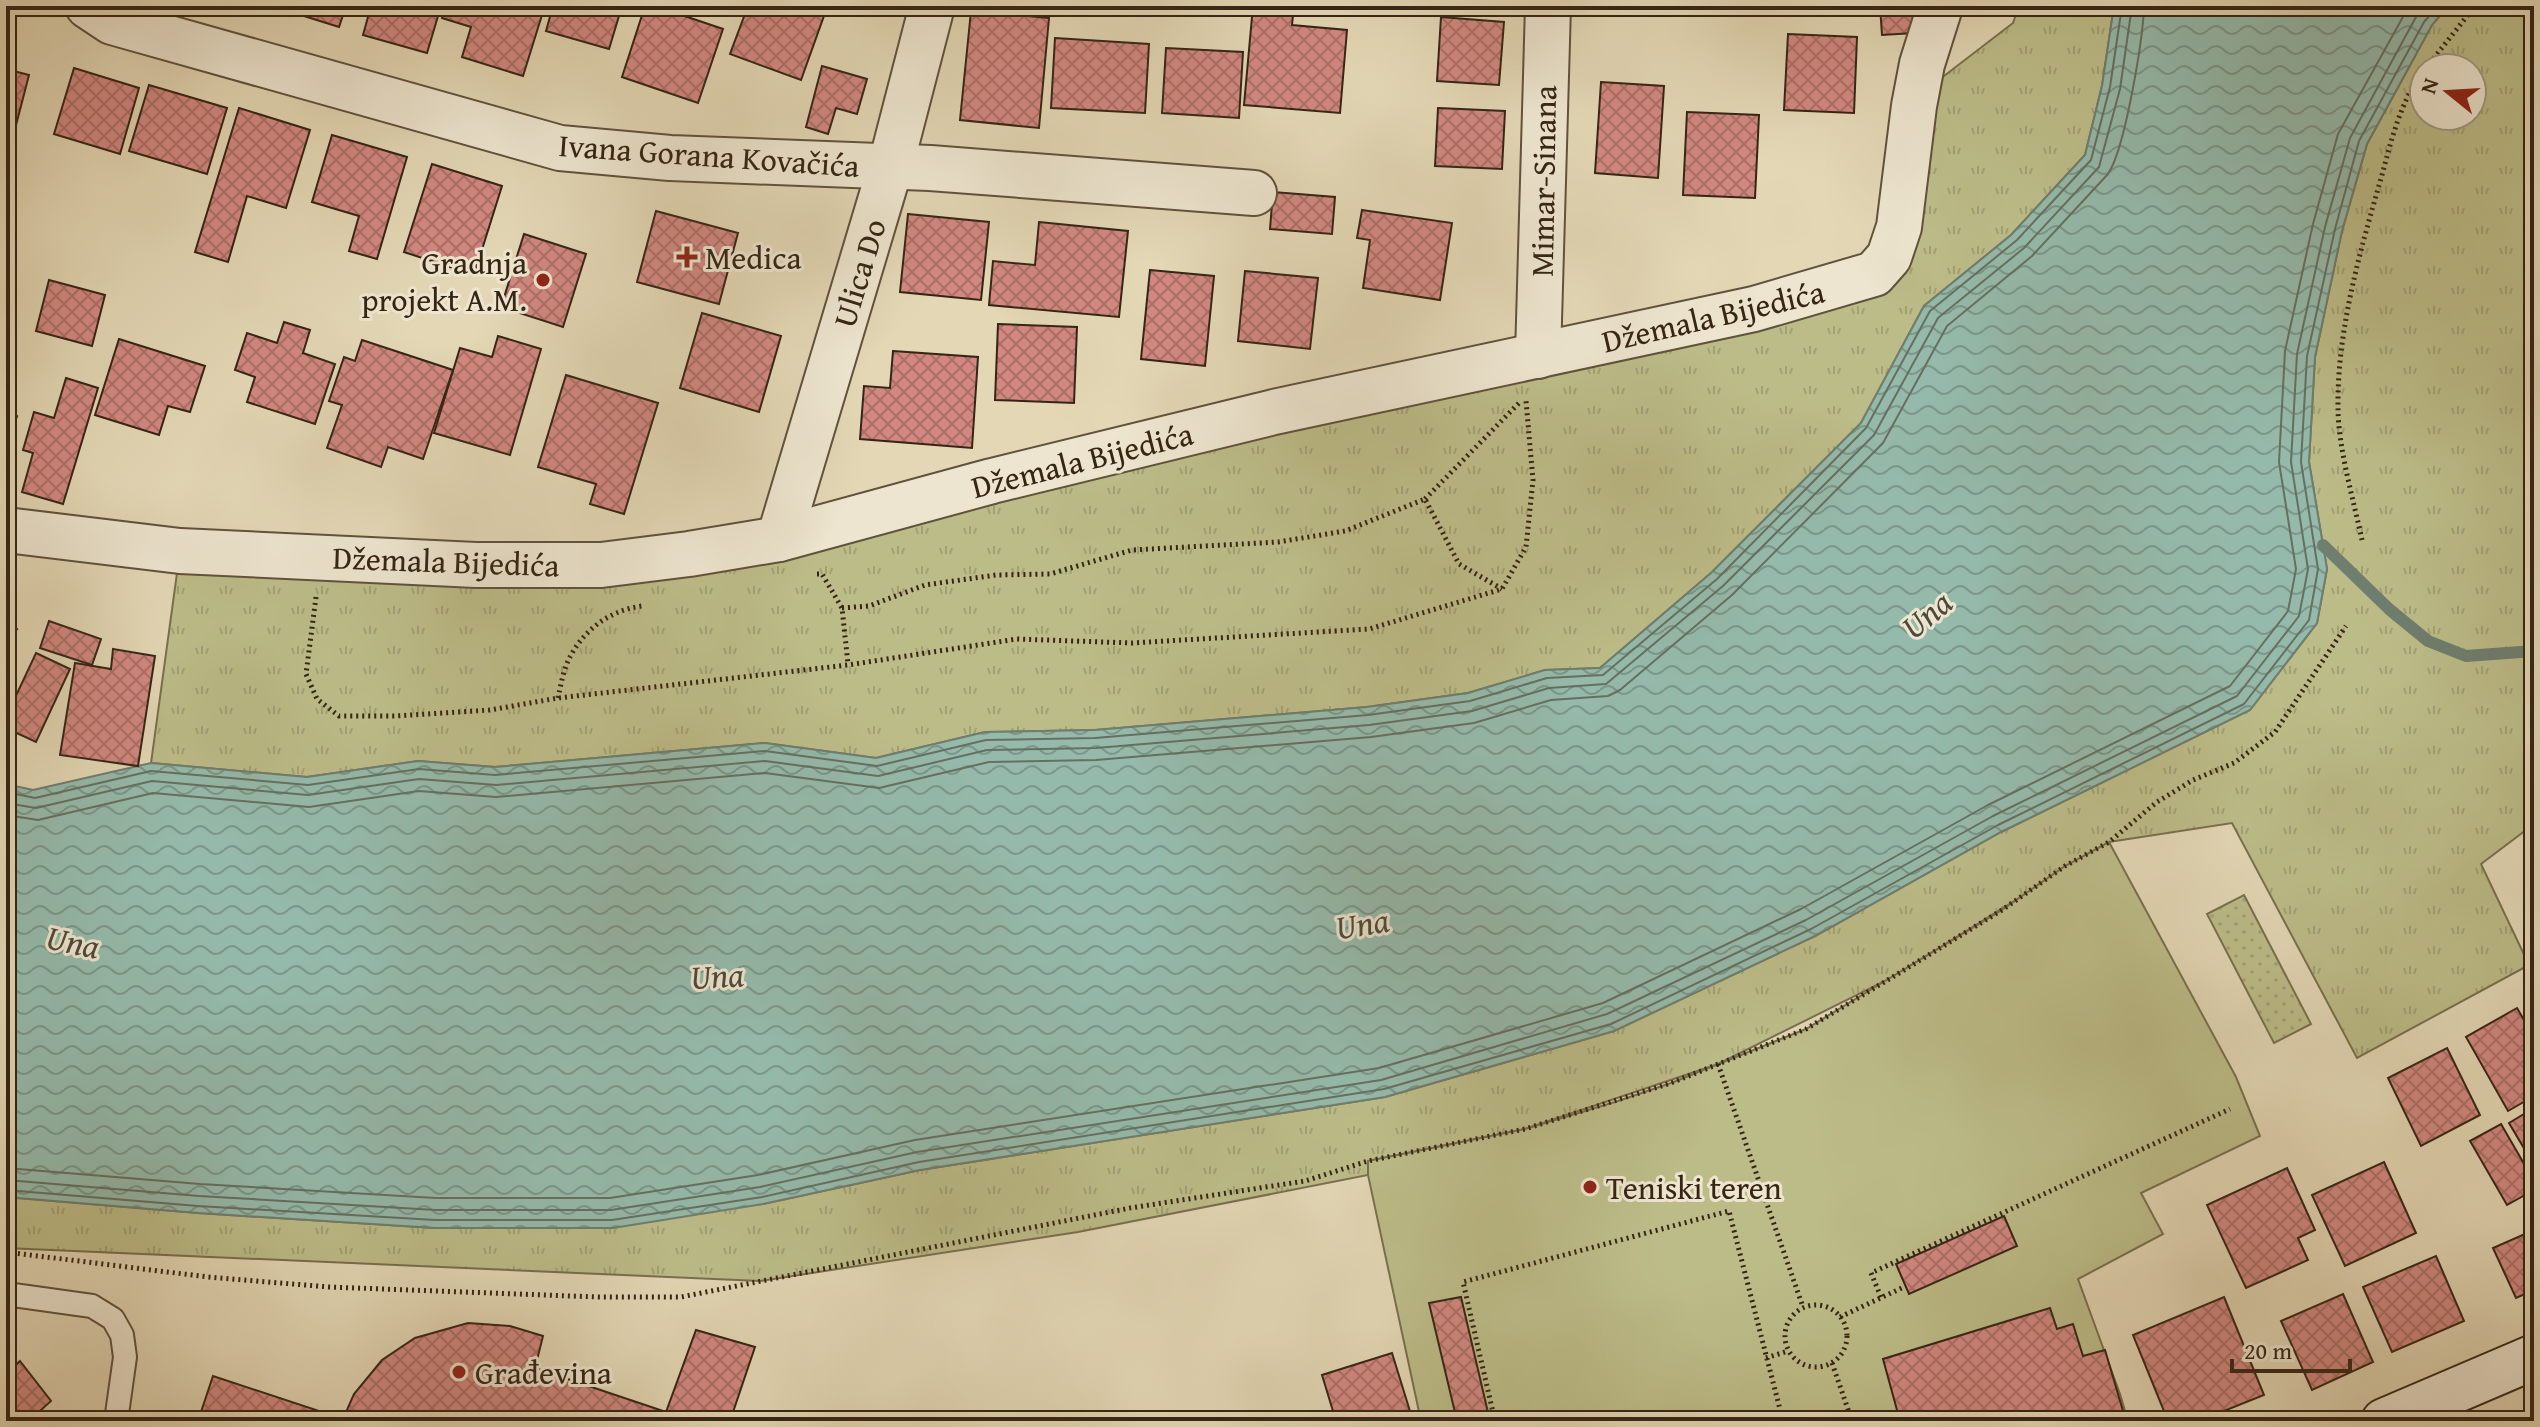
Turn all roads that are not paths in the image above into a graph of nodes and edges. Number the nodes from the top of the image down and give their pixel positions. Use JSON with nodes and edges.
{"nodes":[{"id":1,"x":88,"y":6,"type":"edge"},
{"id":2,"x":932,"y":6,"type":"edge"},
{"id":3,"x":1548,"y":6,"type":"edge"},
{"id":4,"x":1939,"y":10,"type":"dead end"},
{"id":5,"x":890,"y":168,"type":"junction"},
{"id":6,"x":1254,"y":193,"type":"dead end"},
{"id":7,"x":1538,"y":356,"type":"junction"},
{"id":8,"x":6,"y":530,"type":"edge"},
{"id":9,"x":779,"y":539,"type":"junction"},
{"id":10,"x":6,"y":1294,"type":"edge"},
{"id":11,"x":2534,"y":1357,"type":"edge"},
{"id":12,"x":116,"y":1421,"type":"edge"},
{"id":13,"x":2384,"y":1421,"type":"edge"}],
"edges":[{"from":1,"to":5,"type":"street","name":"Ivana Gorana Kovačića"},
{"from":2,"to":5,"type":"street","name":"Ulica Do"},
{"from":3,"to":7,"type":"street","name":"Mimar-Sinana"},
{"from":4,"to":7,"type":"street","name":"Džemala Bijedića"},
{"from":5,"to":6,"type":"street","name":"Ivana Gorana Kovačića"},
{"from":5,"to":9,"type":"street","name":"Ulica Do"},
{"from":7,"to":9,"type":"street","name":"Džemala Bijedića"},
{"from":8,"to":9,"type":"street","name":"Džemala Bijedića"},
{"from":10,"to":12,"type":"lane"},
{"from":11,"to":13,"type":"street"}]}
